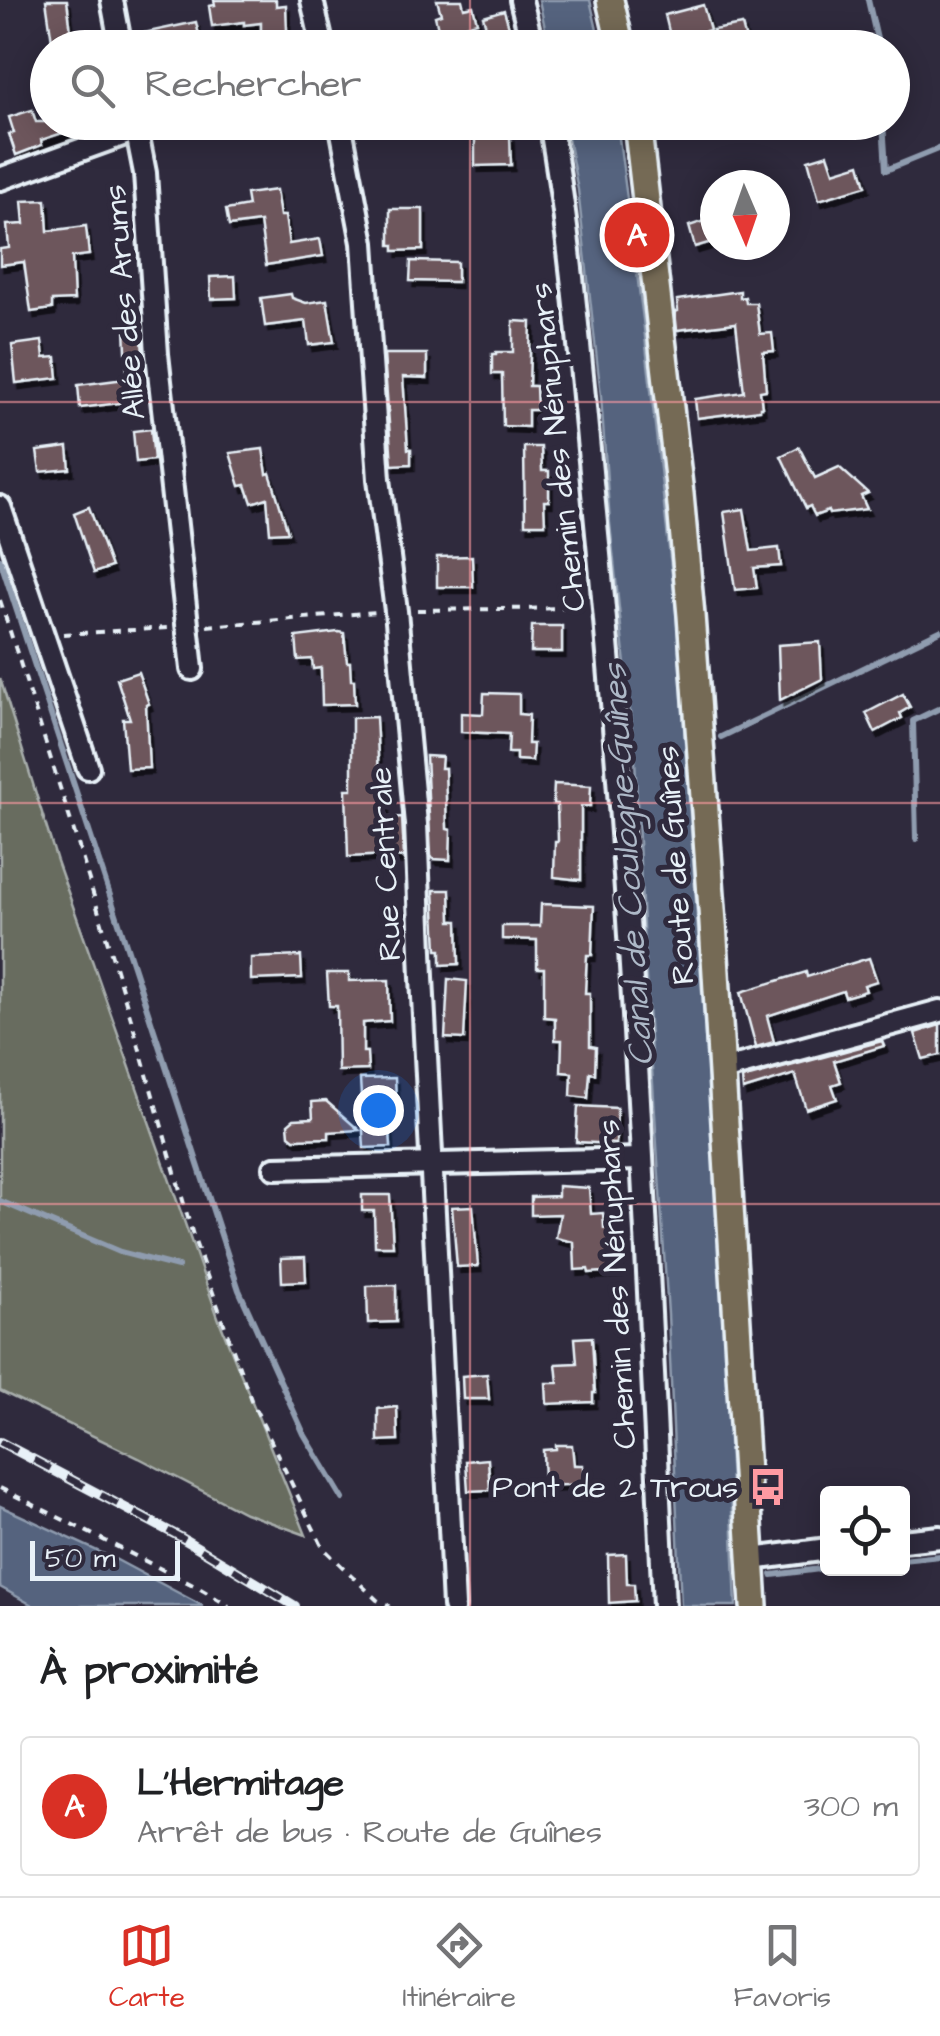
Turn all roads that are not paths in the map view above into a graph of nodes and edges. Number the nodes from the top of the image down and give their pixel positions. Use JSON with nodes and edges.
{"nodes":[{"id":1,"x":112,"y":0,"type":"edge"},
{"id":2,"x":312,"y":0,"type":"edge"},
{"id":3,"x":521,"y":0,"type":"edge"},
{"id":4,"x":610,"y":0,"type":"edge"},
{"id":5,"x":118,"y":30,"type":"edge"},
{"id":6,"x":319,"y":30,"type":"edge"},
{"id":7,"x":528,"y":30,"type":"edge"},
{"id":8,"x":617,"y":30,"type":"edge"},
{"id":9,"x":100,"y":140,"type":"edge"},
{"id":10,"x":138,"y":140,"type":"edge"},
{"id":11,"x":343,"y":140,"type":"edge"},
{"id":12,"x":553,"y":140,"type":"edge"},
{"id":13,"x":638,"y":140,"type":"edge"},
{"id":14,"x":0,"y":180,"type":"edge"},
{"id":15,"x":0,"y":507,"type":"edge"},
{"id":16,"x":192,"y":670,"type":"dead end"},
{"id":17,"x":88,"y":768,"type":"dead end"},
{"id":18,"x":940,"y":1010,"type":"edge"},
{"id":19,"x":722,"y":1070,"type":"junction"},
{"id":20,"x":641,"y":1159,"type":"junction"},
{"id":21,"x":432,"y":1165,"type":"junction"},
{"id":22,"x":275,"y":1168,"type":"dead end"},
{"id":23,"x":940,"y":1537,"type":"edge"},
{"id":24,"x":910,"y":1540,"type":"edge"},
{"id":25,"x":820,"y":1550,"type":"edge"},
{"id":26,"x":752,"y":1559,"type":"junction"},
{"id":27,"x":454,"y":1606,"type":"edge"},
{"id":28,"x":664,"y":1606,"type":"edge"},
{"id":29,"x":754,"y":1606,"type":"edge"}],
"edges":[{"from":1,"to":5,"type":"street"},
{"from":2,"to":6,"type":"street"},
{"from":3,"to":7,"type":"street"},
{"from":4,"to":8,"type":"main road"},
{"from":9,"to":14,"type":"street"},
{"from":10,"to":16,"type":"street","name":"Allée des Arums"},
{"from":11,"to":21,"type":"street","name":"Rue Centrale"},
{"from":12,"to":20,"type":"street","name":"Chemin des Nénuphars"},
{"from":13,"to":19,"type":"main road","name":"Route de Guînes"},
{"from":15,"to":17,"type":"street"},
{"from":18,"to":19,"type":"street"},
{"from":19,"to":26,"type":"main road","name":"Route de Guînes"},
{"from":20,"to":21,"type":"street"},
{"from":20,"to":28,"type":"street","name":"Chemin des Nénuphars"},
{"from":21,"to":22,"type":"street"},
{"from":21,"to":27,"type":"street","name":"Rue Centrale"},
{"from":23,"to":24,"type":"street"},
{"from":25,"to":26,"type":"street"},
{"from":26,"to":29,"type":"main road","name":"Route de Guînes"}]}
